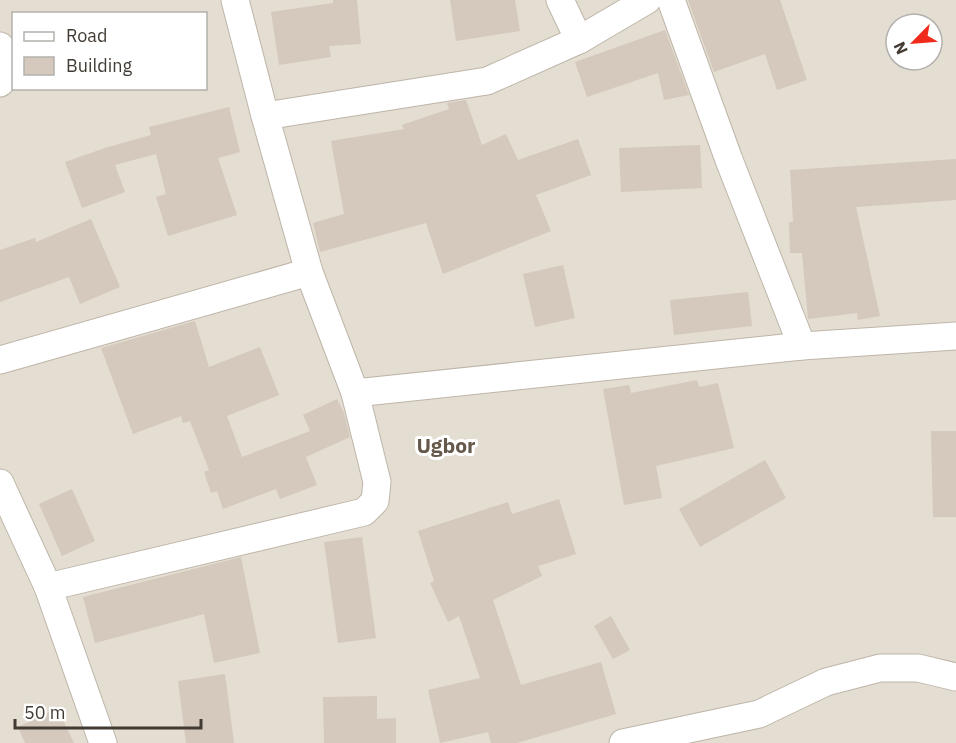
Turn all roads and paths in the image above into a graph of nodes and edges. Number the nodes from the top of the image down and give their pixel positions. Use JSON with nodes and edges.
{"nodes":[{"id":1,"x":236,"y":0,"type":"edge"},
{"id":2,"x":561,"y":0,"type":"edge"},
{"id":3,"x":647,"y":0,"type":"edge"},
{"id":4,"x":671,"y":0,"type":"edge"},
{"id":5,"x":579,"y":40,"type":"junction"},
{"id":6,"x":0,"y":46,"type":"edge"},
{"id":7,"x":0,"y":83,"type":"edge"},
{"id":8,"x":265,"y":116,"type":"junction"},
{"id":9,"x":309,"y":272,"type":"junction"},
{"id":10,"x":956,"y":336,"type":"edge"},
{"id":11,"x":802,"y":346,"type":"junction"},
{"id":12,"x":0,"y":360,"type":"edge"},
{"id":13,"x":355,"y":393,"type":"junction"},
{"id":14,"x":2,"y":493,"type":"edge"},
{"id":15,"x":48,"y":587,"type":"junction"},
{"id":16,"x":956,"y":677,"type":"edge"},
{"id":17,"x":102,"y":743,"type":"edge"},
{"id":18,"x":623,"y":743,"type":"edge"}],
"edges":[{"from":1,"to":8,"type":"street"},
{"from":2,"to":5,"type":"street"},
{"from":3,"to":5,"type":"street"},
{"from":4,"to":11,"type":"street"},
{"from":5,"to":8,"type":"street"},
{"from":6,"to":7,"type":"street"},
{"from":8,"to":9,"type":"street"},
{"from":9,"to":12,"type":"street"},
{"from":9,"to":13,"type":"street"},
{"from":10,"to":11,"type":"street"},
{"from":11,"to":13,"type":"street"},
{"from":13,"to":15,"type":"street"},
{"from":14,"to":15,"type":"street"},
{"from":15,"to":17,"type":"street"},
{"from":16,"to":18,"type":"street"}]}
